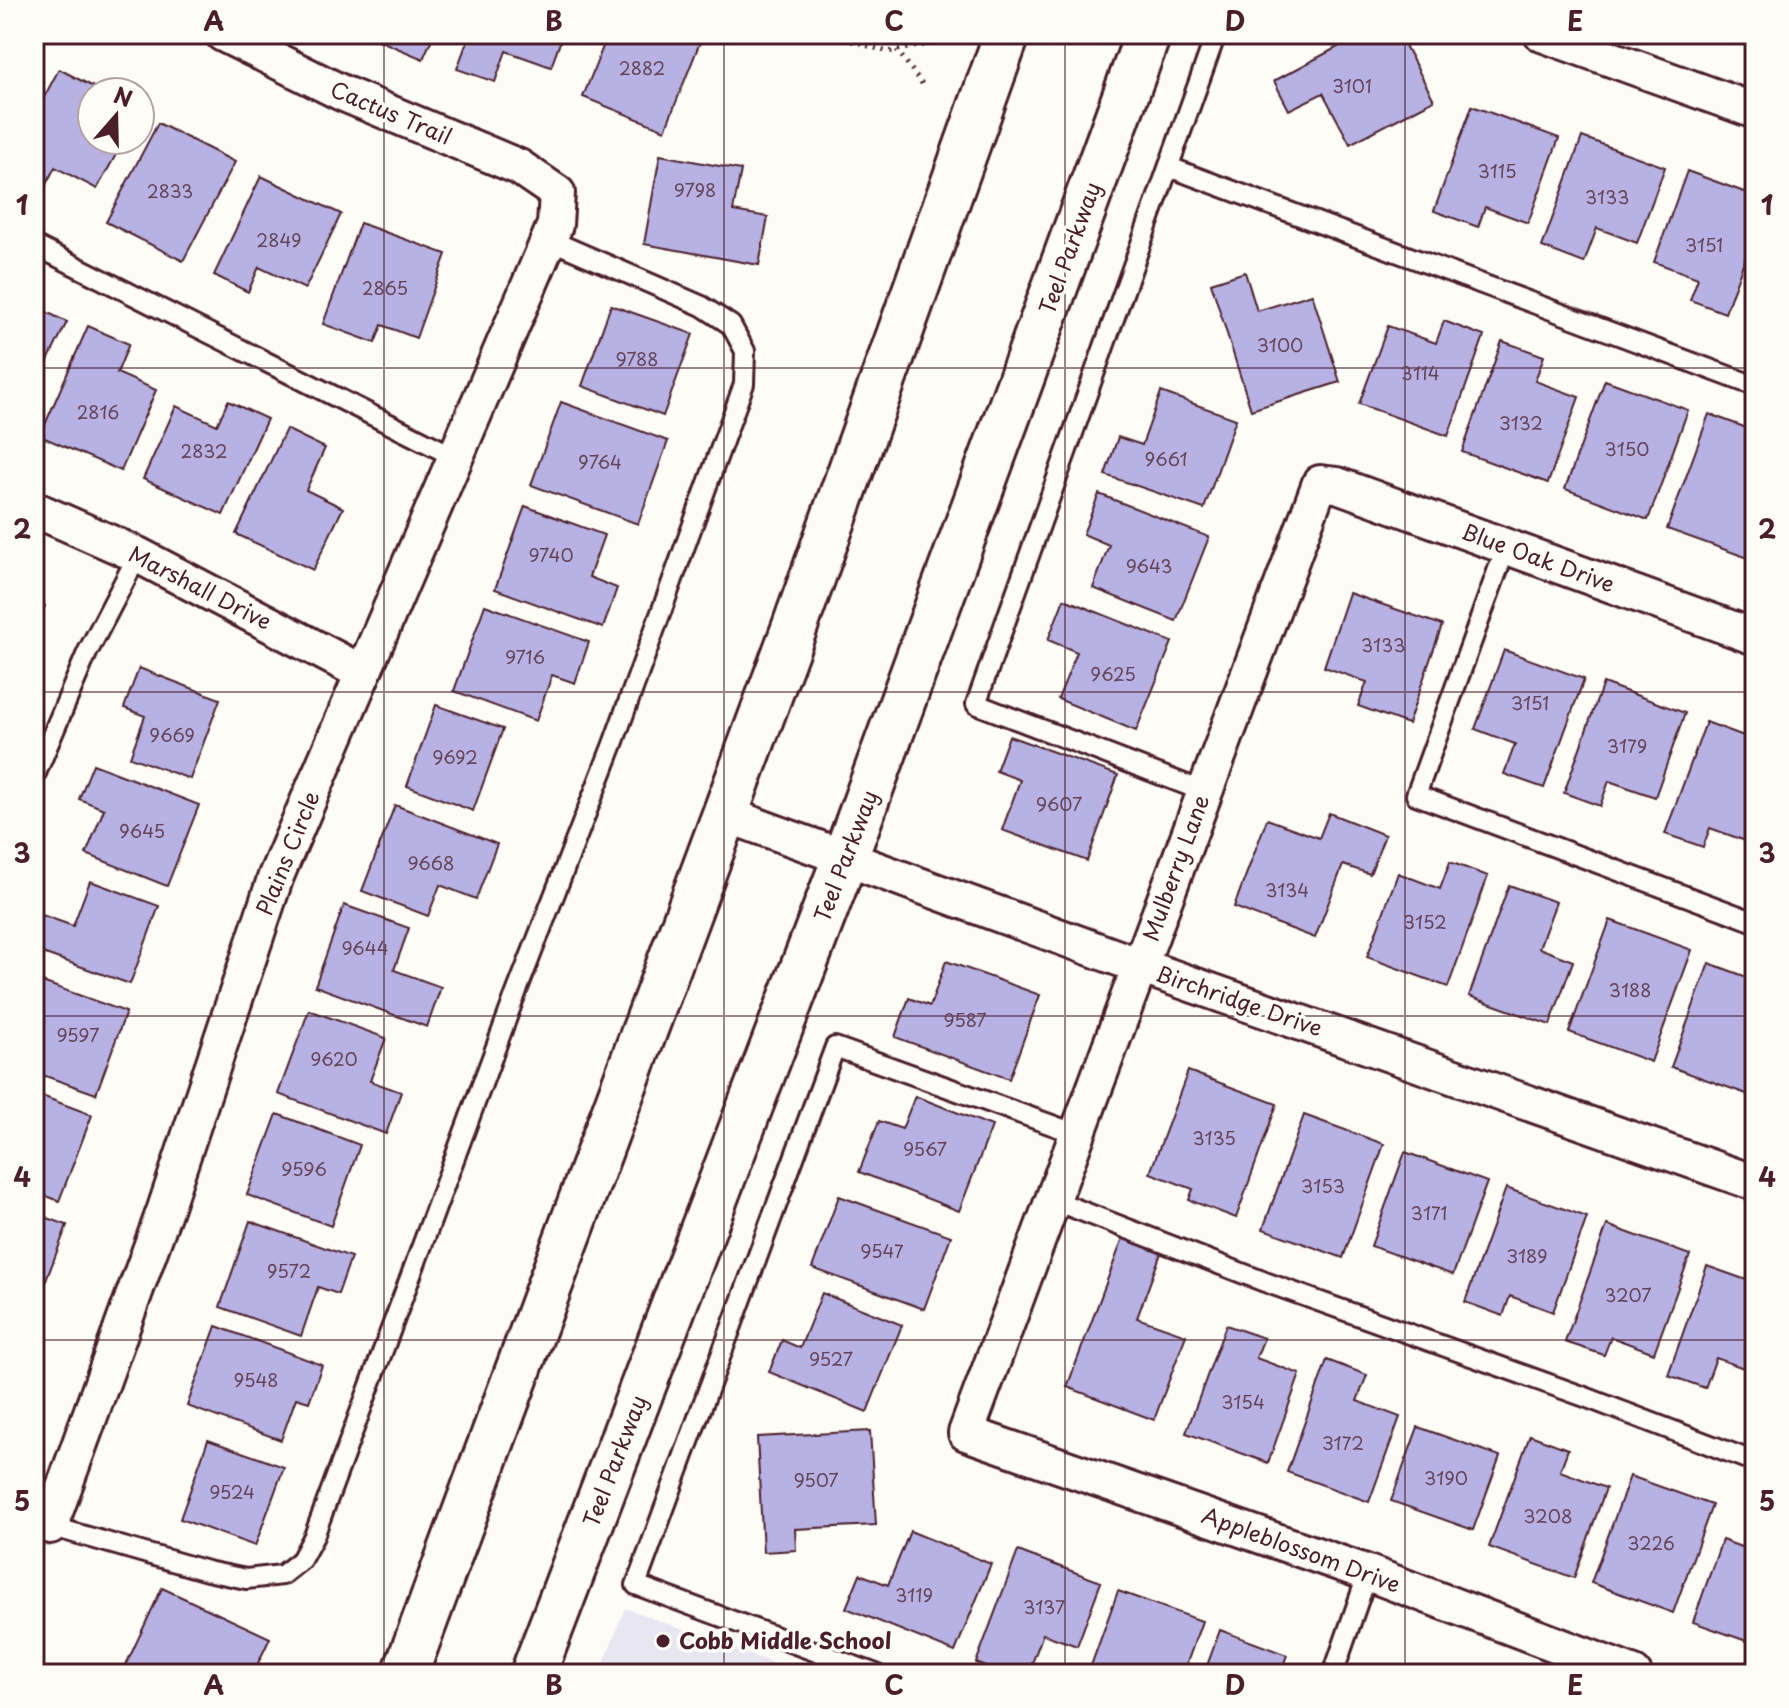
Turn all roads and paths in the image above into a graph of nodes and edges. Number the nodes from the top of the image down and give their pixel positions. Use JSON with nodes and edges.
{"nodes":[{"id":1,"x":223,"y":34,"type":"edge"},
{"id":2,"x":829,"y":34,"type":"edge"},
{"id":3,"x":949,"y":34,"type":"edge"},
{"id":4,"x":1007,"y":34,"type":"edge"},
{"id":5,"x":1148,"y":34,"type":"edge"},
{"id":6,"x":1216,"y":34,"type":"edge"},
{"id":7,"x":1542,"y":34,"type":"edge"},
{"id":8,"x":897,"y":50,"type":"junction"},
{"id":9,"x":923,"y":85,"type":"dead end"},
{"id":10,"x":1755,"y":111,"type":"edge"},
{"id":11,"x":1169,"y":167,"type":"junction"},
{"id":12,"x":557,"y":193,"type":"joint"},
{"id":13,"x":548,"y":239,"type":"junction"},
{"id":14,"x":34,"y":245,"type":"edge"},
{"id":15,"x":1755,"y":386,"type":"edge"},
{"id":16,"x":455,"y":457,"type":"junction"},
{"id":17,"x":1320,"y":483,"type":"joint"},
{"id":18,"x":34,"y":509,"type":"edge"},
{"id":19,"x":1506,"y":547,"type":"junction"},
{"id":20,"x":138,"y":555,"type":"junction"},
{"id":21,"x":1755,"y":637,"type":"edge"},
{"id":22,"x":363,"y":673,"type":"junction"},
{"id":23,"x":34,"y":778,"type":"edge"},
{"id":24,"x":1205,"y":792,"type":"junction"},
{"id":25,"x":725,"y":814,"type":"junction"},
{"id":26,"x":845,"y":858,"type":"junction"},
{"id":27,"x":1755,"y":922,"type":"edge"},
{"id":28,"x":1140,"y":966,"type":"junction"},
{"id":29,"x":1077,"y":1134,"type":"junction"},
{"id":30,"x":1755,"y":1183,"type":"edge"},
{"id":31,"x":1053,"y":1200,"type":"junction"},
{"id":32,"x":966,"y":1433,"type":"joint"},
{"id":33,"x":1755,"y":1462,"type":"edge"},
{"id":34,"x":50,"y":1526,"type":"joint"},
{"id":35,"x":1368,"y":1573,"type":"junction"},
{"id":36,"x":405,"y":1674,"type":"edge"},
{"id":37,"x":533,"y":1674,"type":"edge"},
{"id":38,"x":876,"y":1674,"type":"edge"},
{"id":39,"x":1333,"y":1674,"type":"edge"},
{"id":40,"x":1634,"y":1674,"type":"edge"}],
"edges":[{"from":1,"to":12,"type":"street","name":"Cactus Trail"},
{"from":2,"to":8,"type":"path"},
{"from":3,"to":8,"type":"path"},
{"from":4,"to":25,"type":"main road"},
{"from":5,"to":26,"type":"main road","name":"Teel Parkway"},
{"from":6,"to":11,"type":"lane"},
{"from":7,"to":10,"type":"street"},
{"from":8,"to":9,"type":"path"},
{"from":11,"to":15,"type":"lane"},
{"from":11,"to":24,"type":"lane"},
{"from":12,"to":13,"type":"street","name":"Plains Circle"},
{"from":13,"to":16,"type":"street","name":"Plains Circle"},
{"from":13,"to":34,"type":"lane"},
{"from":14,"to":16,"type":"lane"},
{"from":16,"to":22,"type":"street","name":"Plains Circle"},
{"from":17,"to":19,"type":"street","name":"Blue Oak Drive"},
{"from":17,"to":24,"type":"street","name":"Mulberry Lane"},
{"from":18,"to":20,"type":"street","name":"Marshall Drive"},
{"from":19,"to":21,"type":"street","name":"Blue Oak Drive"},
{"from":19,"to":27,"type":"lane"},
{"from":20,"to":22,"type":"street","name":"Marshall Drive"},
{"from":20,"to":23,"type":"lane"},
{"from":22,"to":34,"type":"street","name":"Plains Circle"},
{"from":24,"to":28,"type":"street","name":"Mulberry Lane"},
{"from":25,"to":26,"type":"street","name":"Birchridge Drive"},
{"from":25,"to":36,"type":"main road"},
{"from":26,"to":28,"type":"street","name":"Birchridge Drive"},
{"from":26,"to":37,"type":"main road","name":"Teel Parkway"},
{"from":28,"to":29,"type":"street","name":"Mulberry Lane"},
{"from":28,"to":30,"type":"street","name":"Birchridge Drive"},
{"from":29,"to":31,"type":"street","name":"Mulberry Lane"},
{"from":29,"to":38,"type":"lane"},
{"from":31,"to":32,"type":"street","name":"Mulberry Lane"},
{"from":31,"to":33,"type":"lane"},
{"from":32,"to":35,"type":"street","name":"Appleblossom Drive"},
{"from":35,"to":39,"type":"lane"},
{"from":35,"to":40,"type":"street","name":"Appleblossom Drive"}]}
